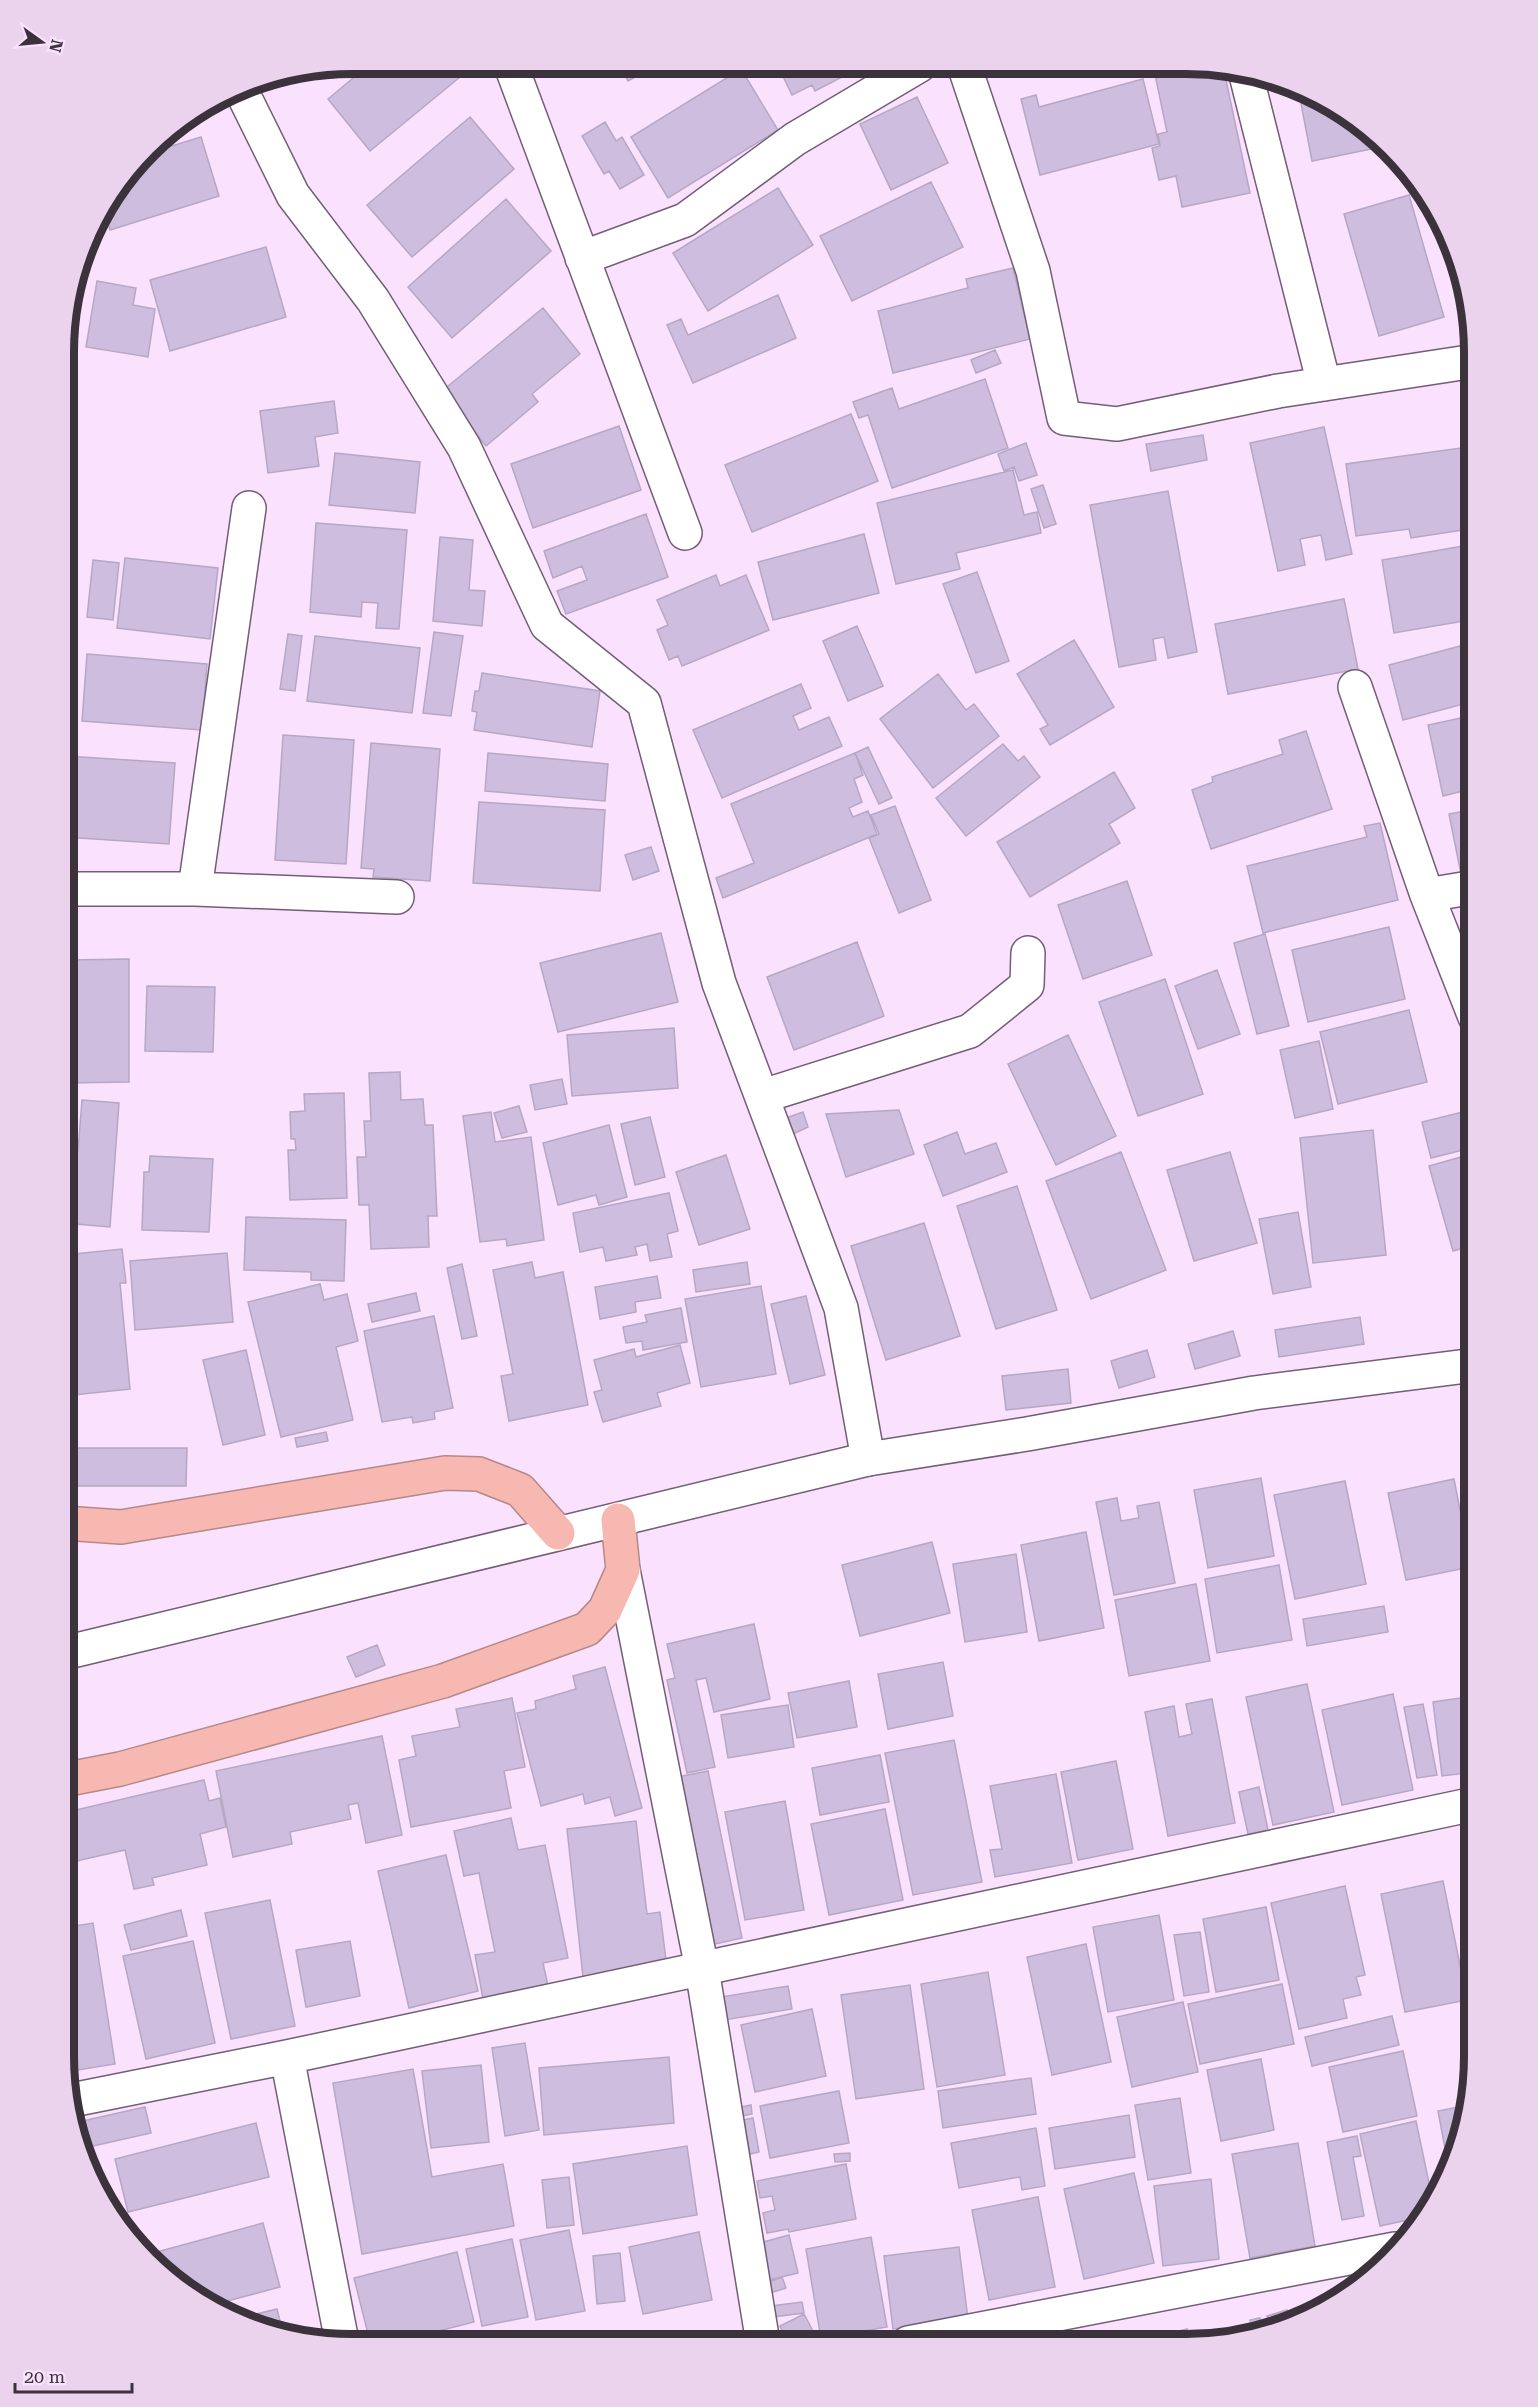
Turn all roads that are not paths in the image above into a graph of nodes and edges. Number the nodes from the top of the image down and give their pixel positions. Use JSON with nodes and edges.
{"nodes":[{"id":1,"x":514,"y":74,"type":"edge"},
{"id":2,"x":905,"y":74,"type":"edge"},
{"id":3,"x":967,"y":74,"type":"edge"},
{"id":4,"x":1247,"y":81,"type":"edge"},
{"id":5,"x":243,"y":96,"type":"edge"},
{"id":6,"x":582,"y":258,"type":"junction"},
{"id":7,"x":1464,"y":363,"type":"edge"},
{"id":8,"x":1324,"y":384,"type":"junction"},
{"id":9,"x":249,"y":508,"type":"dead end"},
{"id":10,"x":685,"y":533,"type":"dead end"},
{"id":11,"x":1355,"y":687,"type":"dead end"},
{"id":12,"x":1464,"y":888,"type":"edge"},
{"id":13,"x":74,"y":889,"type":"edge"},
{"id":14,"x":195,"y":889,"type":"junction"},
{"id":15,"x":1426,"y":895,"type":"junction"},
{"id":16,"x":397,"y":897,"type":"dead end"},
{"id":17,"x":1028,"y":953,"type":"dead end"},
{"id":18,"x":1464,"y":990,"type":"edge"},
{"id":19,"x":763,"y":1096,"type":"junction"},
{"id":20,"x":1464,"y":1366,"type":"edge"},
{"id":21,"x":868,"y":1459,"type":"junction"},
{"id":22,"x":618,"y":1520,"type":"junction"},
{"id":23,"x":74,"y":1524,"type":"edge"},
{"id":24,"x":558,"y":1533,"type":"junction"},
{"id":25,"x":623,"y":1570,"type":"junction"},
{"id":26,"x":74,"y":1651,"type":"edge"},
{"id":27,"x":74,"y":1778,"type":"edge"},
{"id":28,"x":1464,"y":1805,"type":"edge"},
{"id":29,"x":702,"y":1969,"type":"junction"},
{"id":30,"x":287,"y":2057,"type":"junction"},
{"id":31,"x":77,"y":2099,"type":"edge"},
{"id":32,"x":1384,"y":2251,"type":"edge"},
{"id":33,"x":340,"y":2333,"type":"edge"},
{"id":34,"x":762,"y":2334,"type":"edge"},
{"id":35,"x":955,"y":2334,"type":"edge"}],
"edges":[{"from":1,"to":6,"type":"street"},
{"from":2,"to":6,"type":"street"},
{"from":3,"to":8,"type":"street"},
{"from":4,"to":8,"type":"street"},
{"from":5,"to":19,"type":"street"},
{"from":6,"to":10,"type":"street"},
{"from":7,"to":8,"type":"street"},
{"from":9,"to":14,"type":"street"},
{"from":11,"to":15,"type":"street"},
{"from":12,"to":15,"type":"street"},
{"from":13,"to":14,"type":"street"},
{"from":14,"to":16,"type":"street"},
{"from":15,"to":18,"type":"street"},
{"from":17,"to":19,"type":"street"},
{"from":19,"to":21,"type":"street"},
{"from":20,"to":21,"type":"street"},
{"from":21,"to":22,"type":"street"},
{"from":22,"to":24,"type":"street"},
{"from":22,"to":25,"type":"highway"},
{"from":23,"to":24,"type":"highway"},
{"from":24,"to":26,"type":"street"},
{"from":25,"to":27,"type":"highway"},
{"from":25,"to":29,"type":"street"},
{"from":28,"to":29,"type":"street"},
{"from":29,"to":30,"type":"street"},
{"from":29,"to":34,"type":"street"},
{"from":30,"to":31,"type":"street"},
{"from":30,"to":33,"type":"street"},
{"from":32,"to":35,"type":"street"}]}
